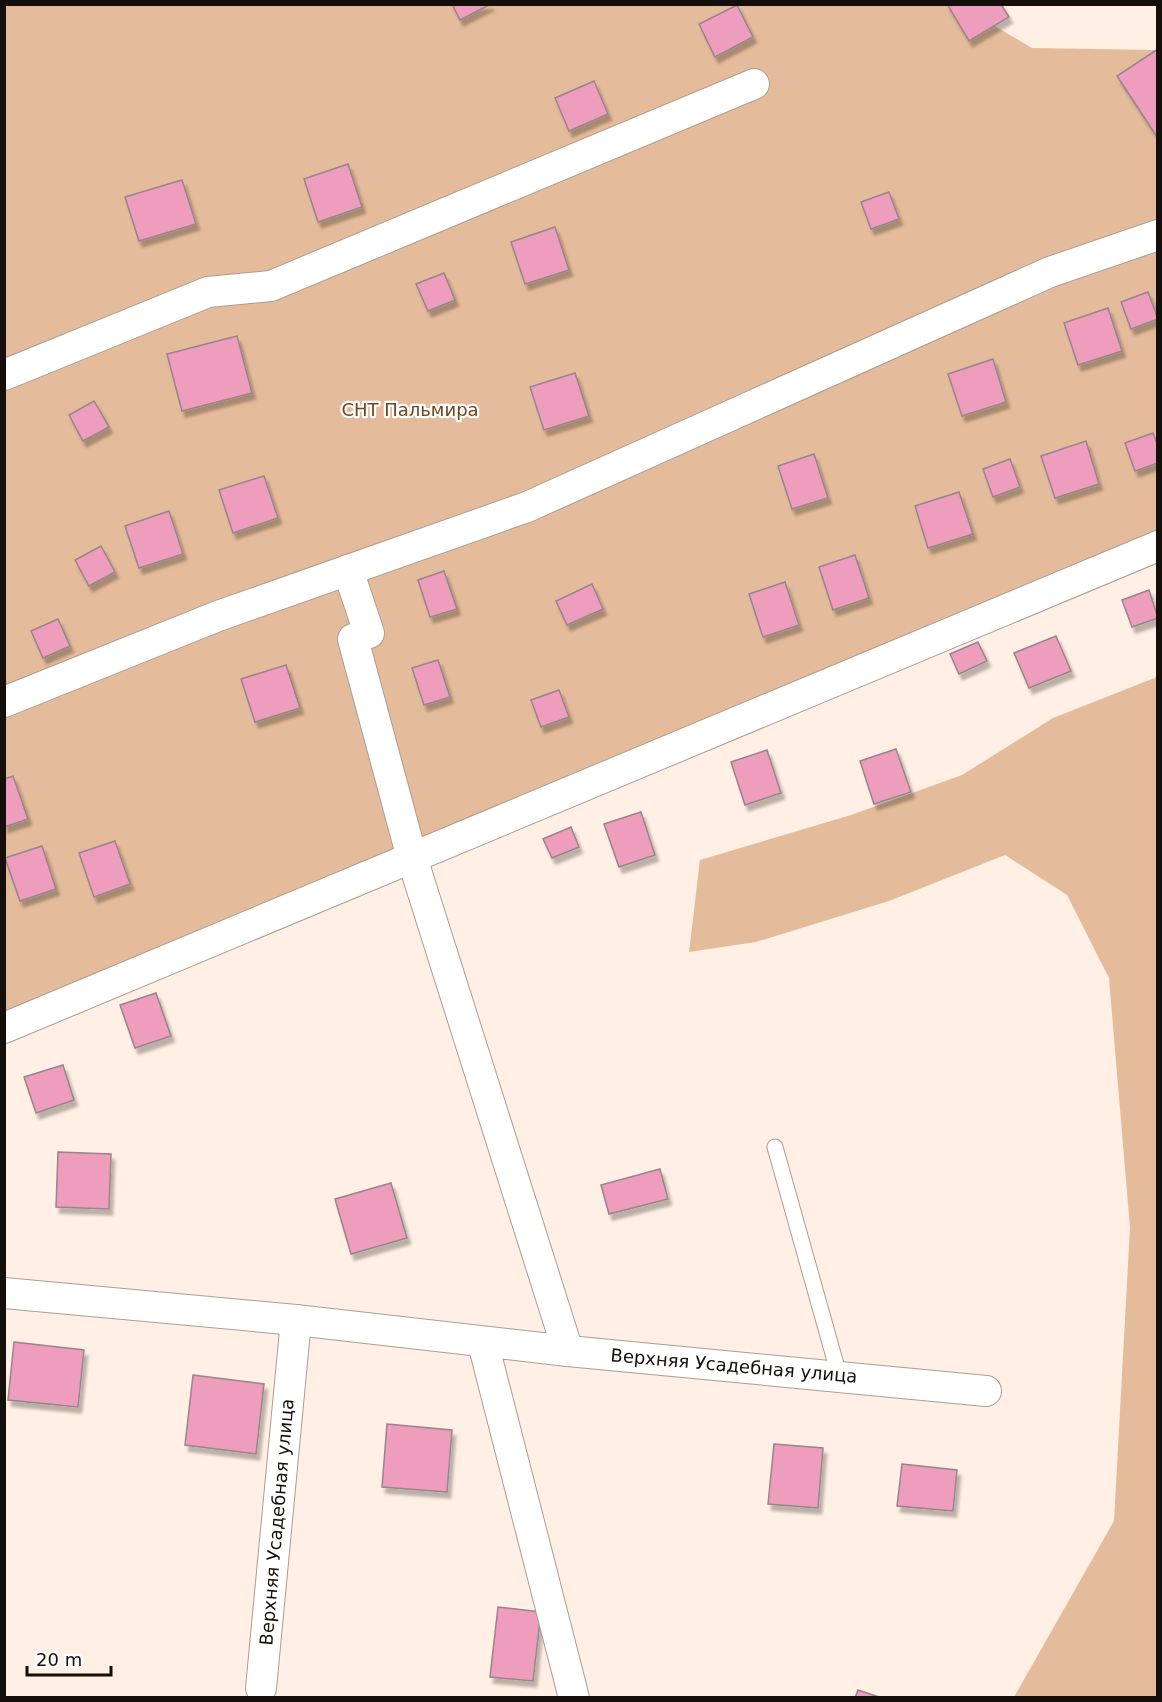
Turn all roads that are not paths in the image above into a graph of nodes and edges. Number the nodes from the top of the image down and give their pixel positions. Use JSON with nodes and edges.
{"nodes":[{"id":1,"x":754,"y":84,"type":"dead end"},
{"id":2,"x":1158,"y":235,"type":"edge"},
{"id":3,"x":4,"y":375,"type":"edge"},
{"id":4,"x":1158,"y":546,"type":"edge"},
{"id":5,"x":348,"y":570,"type":"junction"},
{"id":6,"x":4,"y":702,"type":"edge"},
{"id":7,"x":412,"y":858,"type":"junction"},
{"id":8,"x":4,"y":1028,"type":"edge"},
{"id":9,"x":775,"y":1147,"type":"dead end"},
{"id":10,"x":4,"y":1293,"type":"edge"},
{"id":11,"x":296,"y":1320,"type":"junction"},
{"id":12,"x":483,"y":1343,"type":"junction"},
{"id":13,"x":568,"y":1352,"type":"junction"},
{"id":14,"x":840,"y":1375,"type":"junction"},
{"id":15,"x":986,"y":1391,"type":"dead end"},
{"id":16,"x":261,"y":1688,"type":"dead end"},
{"id":17,"x":574,"y":1698,"type":"edge"}],
"edges":[{"from":1,"to":3,"type":"street"},
{"from":2,"to":5,"type":"street"},
{"from":4,"to":7,"type":"street"},
{"from":5,"to":6,"type":"street"},
{"from":5,"to":7,"type":"street"},
{"from":7,"to":8,"type":"street"},
{"from":7,"to":13,"type":"street"},
{"from":9,"to":14,"type":"lane"},
{"from":10,"to":11,"type":"street","name":"Верхняя Усадебная улица"},
{"from":11,"to":12,"type":"street","name":"Верхняя Усадебная улица"},
{"from":11,"to":16,"type":"street","name":"Верхняя Усадебная улица"},
{"from":12,"to":13,"type":"street","name":"Верхняя Усадебная улица"},
{"from":12,"to":17,"type":"street"},
{"from":13,"to":14,"type":"street","name":"Верхняя Усадебная улица"},
{"from":14,"to":15,"type":"street","name":"Верхняя Усадебная улица"}]}
